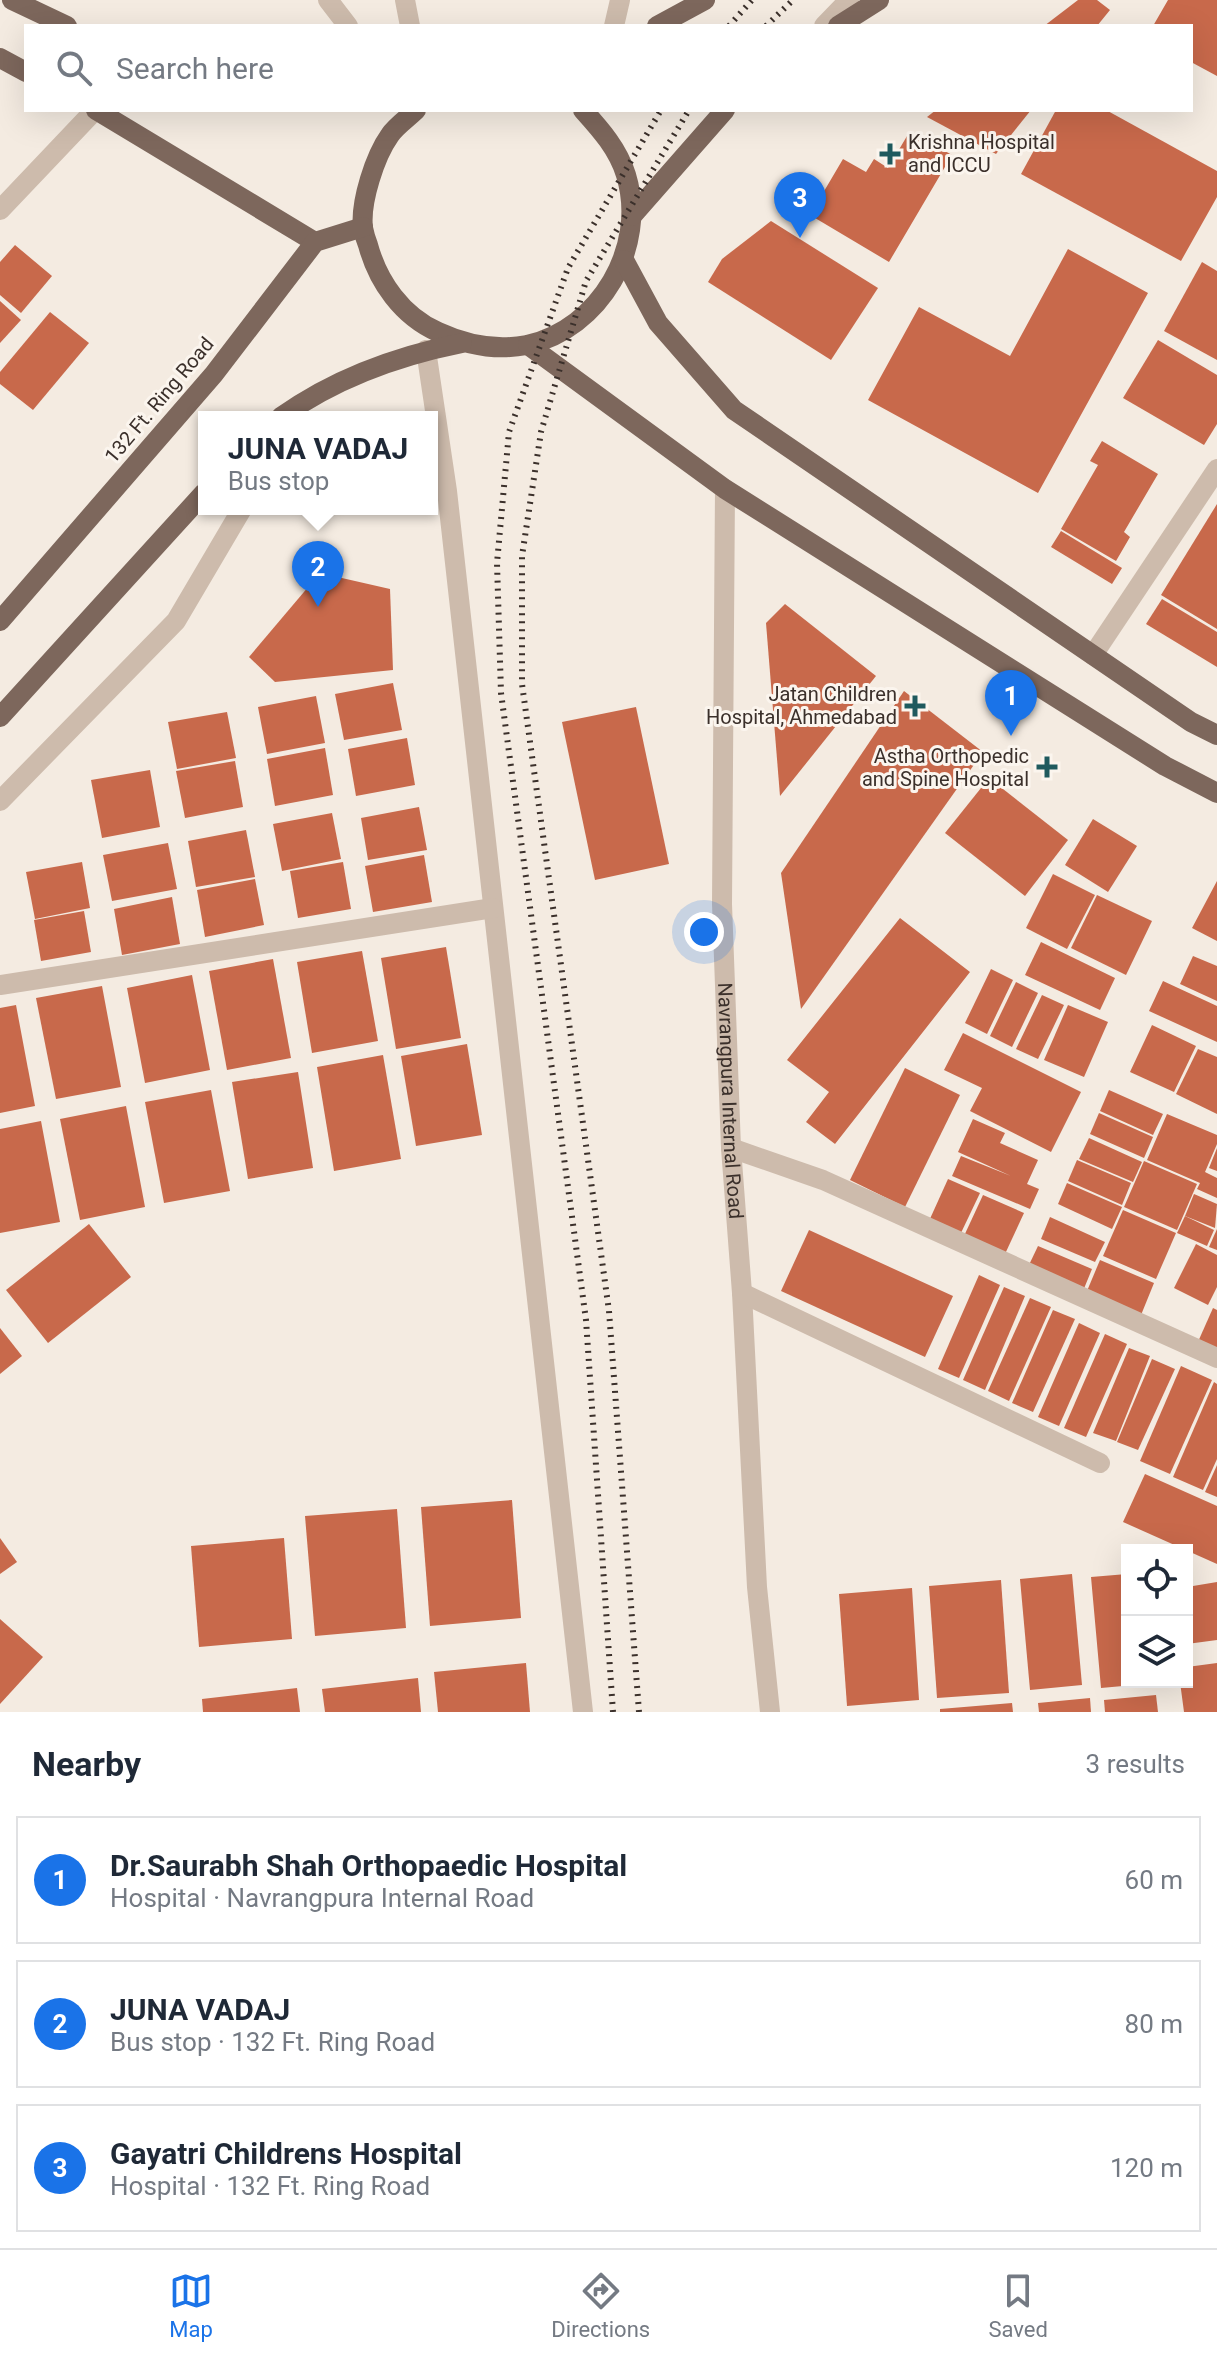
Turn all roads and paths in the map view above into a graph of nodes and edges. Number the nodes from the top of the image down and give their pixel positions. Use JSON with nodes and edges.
{"nodes":[{"id":1,"x":12,"y":0,"type":"edge"},
{"id":2,"x":328,"y":0,"type":"edge"},
{"id":3,"x":405,"y":0,"type":"edge"},
{"id":4,"x":620,"y":0,"type":"edge"},
{"id":5,"x":705,"y":0,"type":"edge"},
{"id":6,"x":849,"y":0,"type":"edge"},
{"id":7,"x":879,"y":0,"type":"edge"},
{"id":8,"x":63,"y":24,"type":"edge"},
{"id":9,"x":346,"y":24,"type":"edge"},
{"id":10,"x":410,"y":24,"type":"edge"},
{"id":11,"x":614,"y":24,"type":"edge"},
{"id":12,"x":661,"y":24,"type":"edge"},
{"id":13,"x":826,"y":24,"type":"edge"},
{"id":14,"x":841,"y":24,"type":"edge"},
{"id":15,"x":0,"y":58,"type":"edge"},
{"id":16,"x":24,"y":71,"type":"edge"},
{"id":17,"x":94,"y":112,"type":"edge"},
{"id":18,"x":99,"y":112,"type":"edge"},
{"id":19,"x":414,"y":112,"type":"edge"},
{"id":20,"x":585,"y":112,"type":"edge"},
{"id":21,"x":723,"y":112,"type":"edge"},
{"id":22,"x":0,"y":210,"type":"edge"},
{"id":23,"x":632,"y":216,"type":"junction"},
{"id":24,"x":363,"y":227,"type":"junction"},
{"id":25,"x":315,"y":242,"type":"junction"},
{"id":26,"x":624,"y":260,"type":"junction"},
{"id":27,"x":462,"y":343,"type":"junction"},
{"id":28,"x":528,"y":345,"type":"junction"},
{"id":29,"x":426,"y":350,"type":"junction"},
{"id":30,"x":289,"y":411,"type":"edge"},
{"id":31,"x":435,"y":411,"type":"edge"},
{"id":32,"x":438,"y":431,"type":"edge"},
{"id":33,"x":1217,"y":469,"type":"edge"},
{"id":34,"x":725,"y":489,"type":"junction"},
{"id":35,"x":198,"y":500,"type":"edge"},
{"id":36,"x":238,"y":515,"type":"edge"},
{"id":37,"x":0,"y":621,"type":"edge"},
{"id":38,"x":1093,"y":655,"type":"junction"},
{"id":39,"x":0,"y":717,"type":"edge"},
{"id":40,"x":1217,"y":735,"type":"edge"},
{"id":41,"x":1217,"y":793,"type":"edge"},
{"id":42,"x":0,"y":801,"type":"edge"},
{"id":43,"x":493,"y":908,"type":"junction"},
{"id":44,"x":0,"y":985,"type":"edge"},
{"id":45,"x":731,"y":1148,"type":"junction"},
{"id":46,"x":742,"y":1293,"type":"junction"},
{"id":47,"x":1217,"y":1358,"type":"edge"},
{"id":48,"x":1100,"y":1463,"type":"dead end"},
{"id":49,"x":583,"y":1712,"type":"edge"},
{"id":50,"x":770,"y":1712,"type":"edge"}],
"edges":[{"from":1,"to":8,"type":"main road"},
{"from":2,"to":9,"type":"street"},
{"from":3,"to":10,"type":"street"},
{"from":4,"to":11,"type":"street"},
{"from":5,"to":12,"type":"main road"},
{"from":6,"to":13,"type":"street"},
{"from":7,"to":14,"type":"main road"},
{"from":15,"to":16,"type":"main road"},
{"from":17,"to":22,"type":"street"},
{"from":18,"to":25,"type":"main road"},
{"from":19,"to":24,"type":"main road"},
{"from":20,"to":23,"type":"main road"},
{"from":21,"to":23,"type":"main road"},
{"from":23,"to":26,"type":"main road"},
{"from":24,"to":25,"type":"main road"},
{"from":24,"to":27,"type":"main road"},
{"from":25,"to":37,"type":"main road","name":"132 Ft. Ring Road"},
{"from":26,"to":28,"type":"main road"},
{"from":26,"to":38,"type":"main road"},
{"from":27,"to":28,"type":"main road"},
{"from":27,"to":29,"type":"main road"},
{"from":28,"to":34,"type":"main road"},
{"from":29,"to":30,"type":"main road"},
{"from":29,"to":31,"type":"street"},
{"from":32,"to":43,"type":"street"},
{"from":33,"to":38,"type":"street"},
{"from":34,"to":41,"type":"main road"},
{"from":34,"to":45,"type":"street","name":"Navrangpura Internal Road"},
{"from":35,"to":39,"type":"main road"},
{"from":36,"to":42,"type":"street"},
{"from":38,"to":40,"type":"main road"},
{"from":43,"to":44,"type":"street"},
{"from":43,"to":49,"type":"street"},
{"from":45,"to":46,"type":"street","name":"Navrangpura Internal Road"},
{"from":45,"to":47,"type":"street"},
{"from":46,"to":48,"type":"street"},
{"from":46,"to":50,"type":"street","name":"Navrangpura Internal Road"}]}
